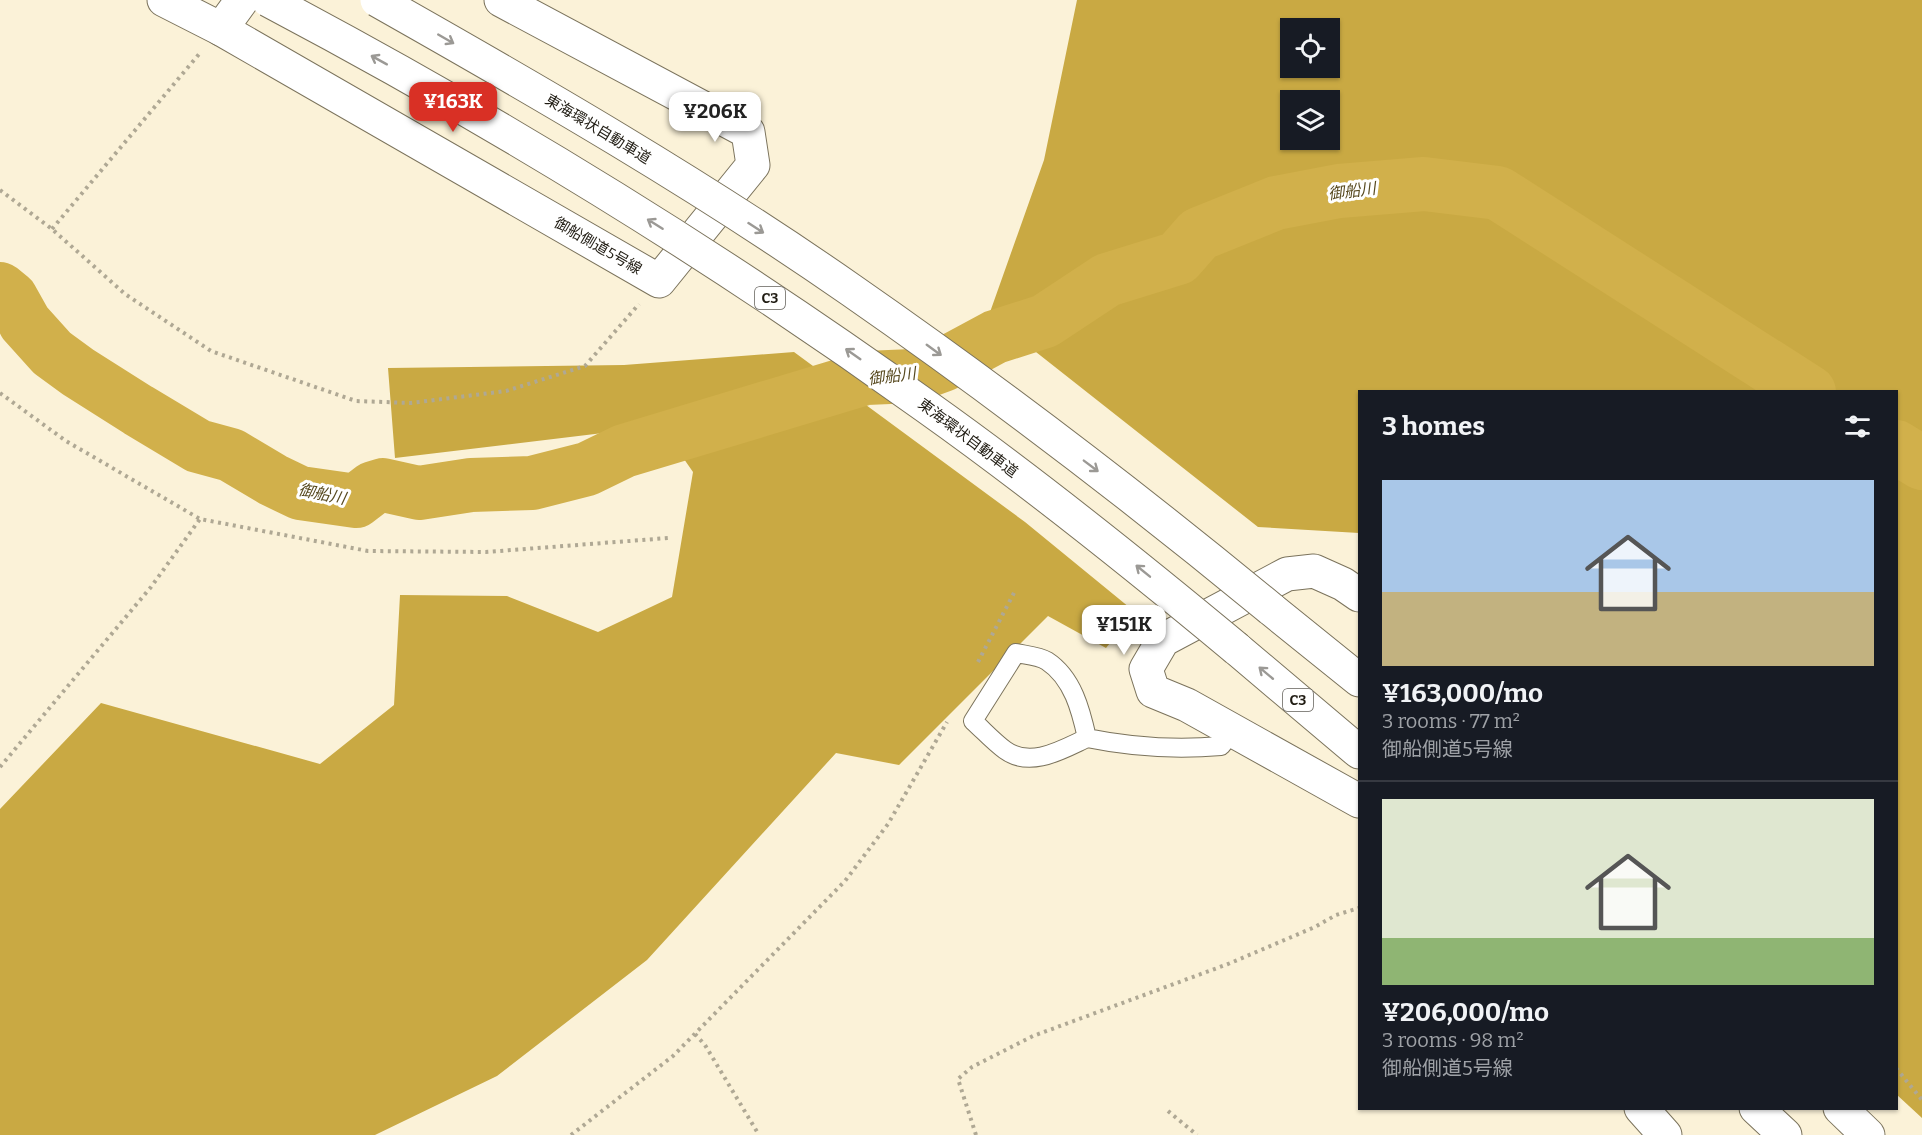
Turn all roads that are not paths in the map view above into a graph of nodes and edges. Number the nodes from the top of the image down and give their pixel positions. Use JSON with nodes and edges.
{"nodes":[{"id":1,"x":164,"y":0,"type":"edge"},
{"id":2,"x":242,"y":0,"type":"edge"},
{"id":3,"x":268,"y":0,"type":"edge"},
{"id":4,"x":377,"y":0,"type":"edge"},
{"id":5,"x":501,"y":0,"type":"edge"},
{"id":6,"x":221,"y":29,"type":"junction"},
{"id":7,"x":1358,"y":594,"type":"edge"},
{"id":8,"x":1358,"y":679,"type":"edge"},
{"id":9,"x":1233,"y":731,"type":"junction"},
{"id":10,"x":1087,"y":738,"type":"junction"},
{"id":11,"x":1358,"y":751,"type":"edge"},
{"id":12,"x":1358,"y":800,"type":"edge"},
{"id":13,"x":1643,"y":1110,"type":"edge"},
{"id":14,"x":1758,"y":1110,"type":"edge"},
{"id":15,"x":1842,"y":1110,"type":"edge"},
{"id":16,"x":1665,"y":1135,"type":"edge"},
{"id":17,"x":1785,"y":1135,"type":"edge"},
{"id":18,"x":1868,"y":1135,"type":"edge"}],
"edges":[{"from":1,"to":6,"type":"main road","name":"御船側道5号線"},
{"from":2,"to":6,"type":"main road"},
{"from":11,"to":3,"type":"main road","name":"東海環状自動車道","number":"C3","one_way":true,"bridge":true},
{"from":4,"to":8,"type":"main road","name":"東海環状自動車道","one_way":true,"bridge":true},
{"from":5,"to":6,"type":"main road","name":"御船側道5号線"},
{"from":7,"to":9,"type":"main road"},
{"from":9,"to":10,"type":"lane"},
{"from":9,"to":12,"type":"main road"},
{"from":10,"to":10,"type":"lane"},
{"from":13,"to":16,"type":"main road"},
{"from":14,"to":17,"type":"main road"},
{"from":15,"to":18,"type":"main road"}]}
